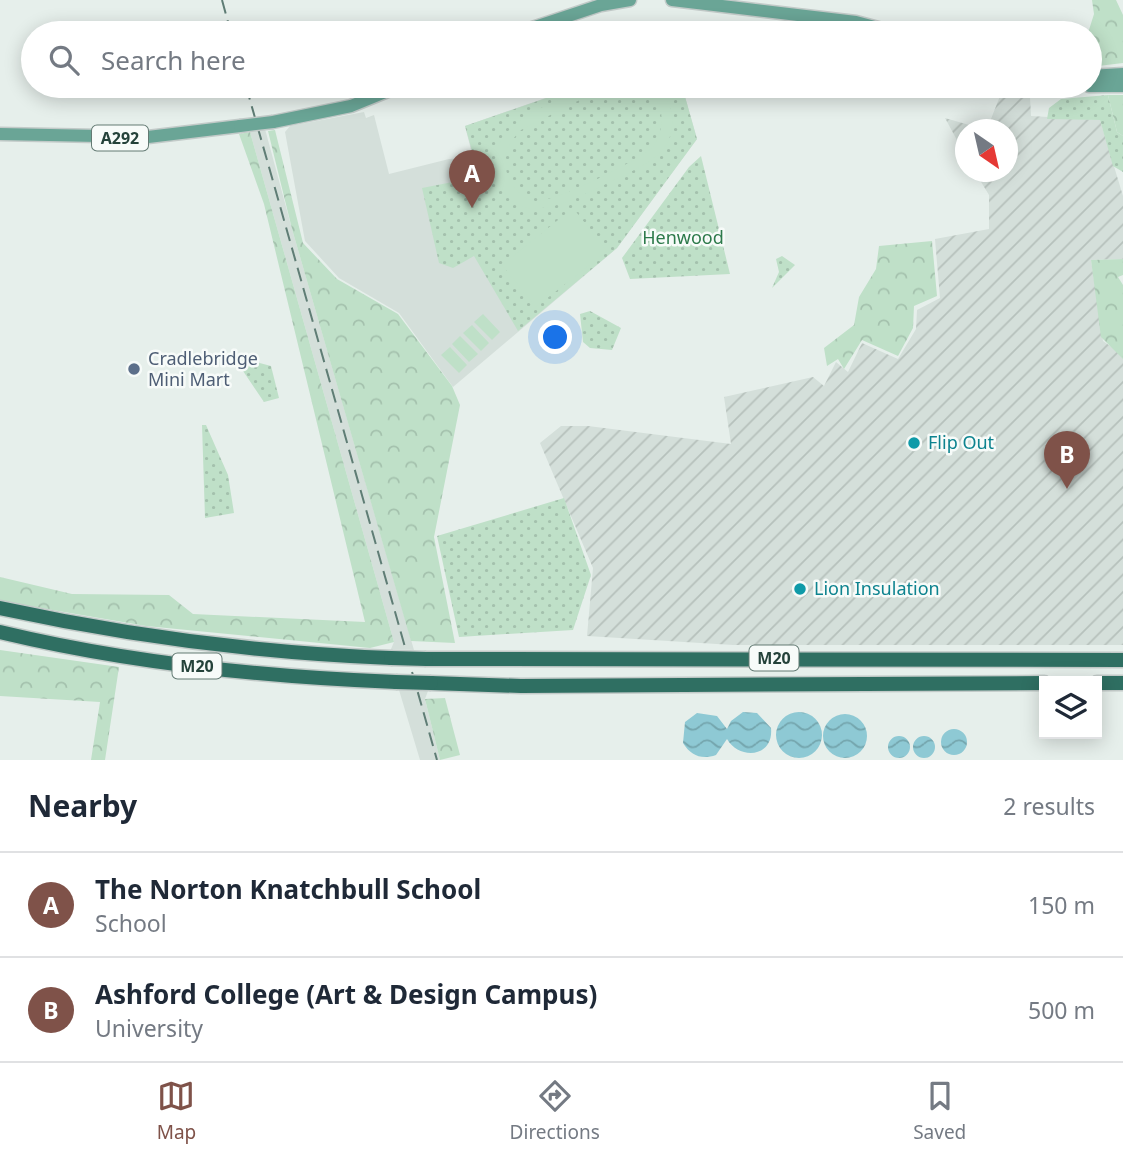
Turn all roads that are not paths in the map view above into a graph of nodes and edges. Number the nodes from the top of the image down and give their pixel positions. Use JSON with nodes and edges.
{"nodes":[{"id":1,"x":630,"y":0,"type":"edge"},
{"id":2,"x":672,"y":0,"type":"edge"},
{"id":3,"x":553,"y":21,"type":"edge"},
{"id":4,"x":848,"y":21,"type":"edge"},
{"id":5,"x":1123,"y":74,"type":"edge"},
{"id":6,"x":1102,"y":75,"type":"edge"},
{"id":7,"x":1102,"y":86,"type":"edge"},
{"id":8,"x":1123,"y":86,"type":"edge"},
{"id":9,"x":370,"y":98,"type":"edge"},
{"id":10,"x":0,"y":134,"type":"edge"},
{"id":11,"x":0,"y":608,"type":"edge"},
{"id":12,"x":0,"y":632,"type":"edge"},
{"id":13,"x":1123,"y":660,"type":"edge"},
{"id":14,"x":1039,"y":683,"type":"edge"},
{"id":15,"x":1102,"y":683,"type":"edge"},
{"id":16,"x":1123,"y":683,"type":"edge"}],
"edges":[{"from":1,"to":3,"type":"main road"},
{"from":2,"to":4,"type":"main road"},
{"from":5,"to":6,"type":"main road"},
{"from":7,"to":8,"type":"main road"},
{"from":9,"to":10,"type":"main road","number":"A292","bridge":true},
{"from":11,"to":13,"type":"highway","number":"M20","bridge":true},
{"from":12,"to":14,"type":"highway","number":"M20","bridge":true},
{"from":15,"to":16,"type":"highway"}]}
